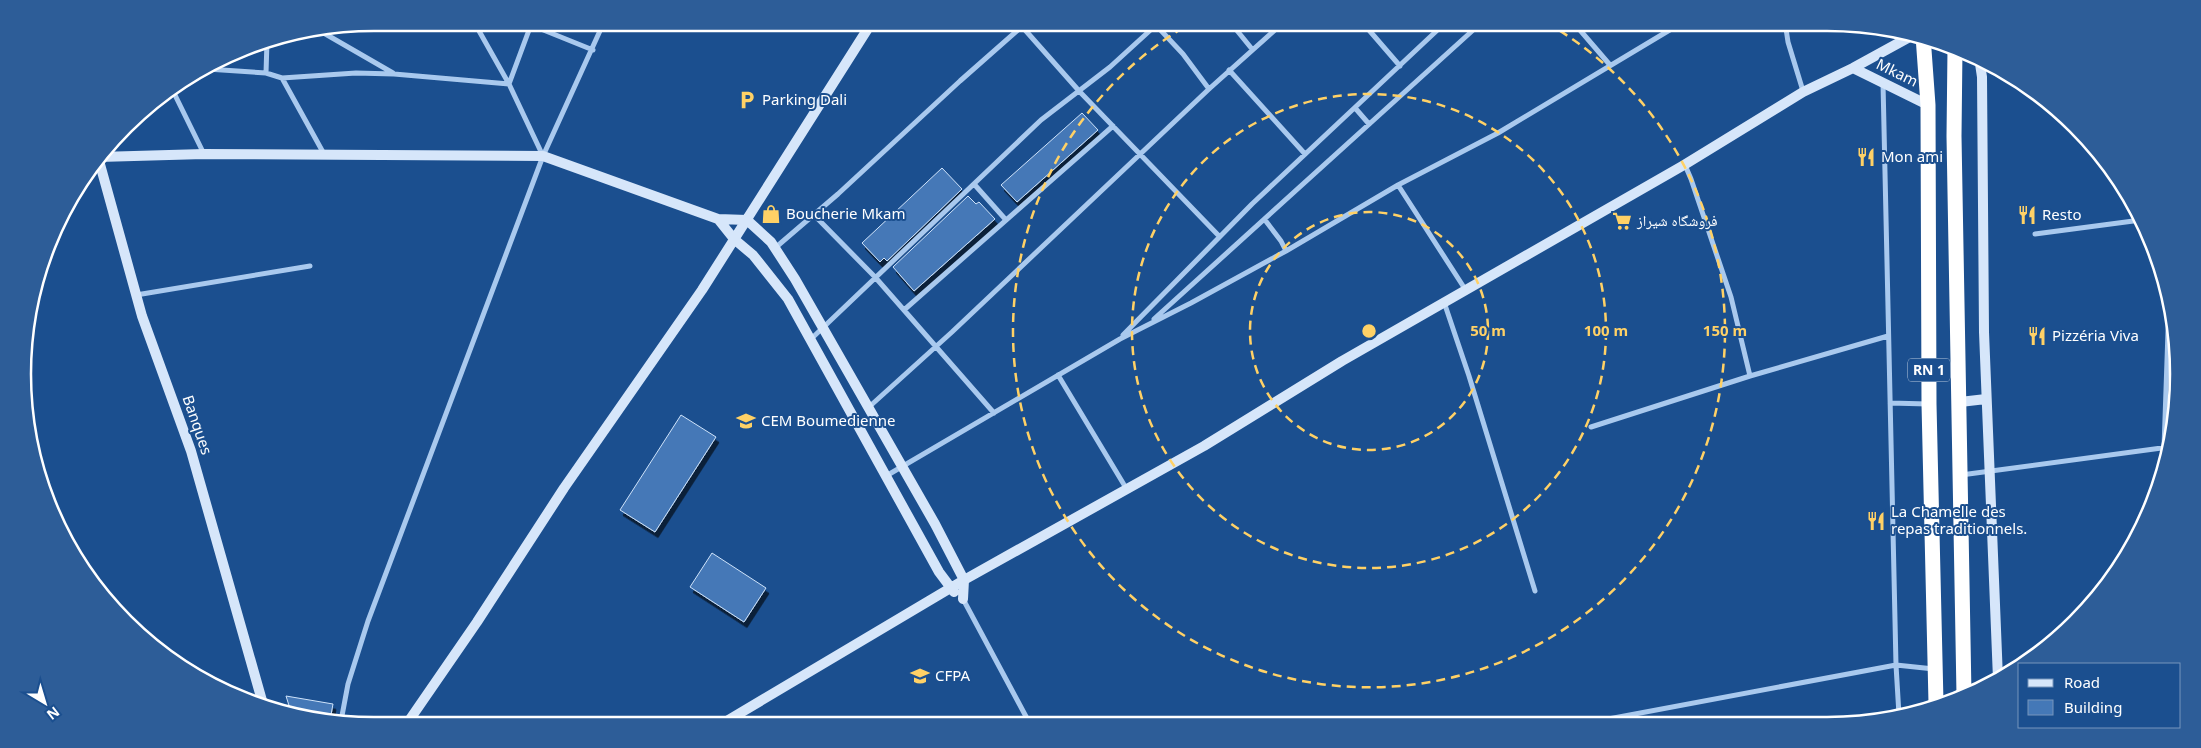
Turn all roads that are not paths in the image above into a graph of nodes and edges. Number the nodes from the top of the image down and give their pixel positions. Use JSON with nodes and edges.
{"nodes":[{"id":1,"x":479,"y":31,"type":"edge"},
{"id":2,"x":528,"y":31,"type":"edge"},
{"id":3,"x":548,"y":31,"type":"edge"},
{"id":4,"x":600,"y":31,"type":"edge"},
{"id":5,"x":866,"y":31,"type":"edge"},
{"id":6,"x":1013,"y":31,"type":"edge"},
{"id":7,"x":1025,"y":31,"type":"edge"},
{"id":8,"x":1146,"y":31,"type":"edge"},
{"id":9,"x":1161,"y":31,"type":"edge"},
{"id":10,"x":1237,"y":31,"type":"edge"},
{"id":11,"x":1273,"y":31,"type":"edge"},
{"id":12,"x":1370,"y":31,"type":"edge"},
{"id":13,"x":1437,"y":31,"type":"edge"},
{"id":14,"x":1472,"y":31,"type":"edge"},
{"id":15,"x":1581,"y":31,"type":"edge"},
{"id":16,"x":1668,"y":31,"type":"edge"},
{"id":17,"x":1786,"y":31,"type":"edge"},
{"id":18,"x":326,"y":35,"type":"edge"},
{"id":19,"x":1904,"y":40,"type":"edge"},
{"id":20,"x":1924,"y":45,"type":"edge"},
{"id":21,"x":267,"y":48,"type":"edge"},
{"id":22,"x":1252,"y":49,"type":"junction"},
{"id":23,"x":593,"y":50,"type":"junction"},
{"id":24,"x":1955,"y":56,"type":"edge"},
{"id":25,"x":1610,"y":65,"type":"junction"},
{"id":26,"x":1400,"y":66,"type":"junction"},
{"id":27,"x":1853,"y":68,"type":"junction"},
{"id":28,"x":1980,"y":68,"type":"edge"},
{"id":29,"x":217,"y":70,"type":"edge"},
{"id":30,"x":1229,"y":70,"type":"junction"},
{"id":31,"x":266,"y":73,"type":"junction"},
{"id":32,"x":394,"y":74,"type":"junction"},
{"id":33,"x":282,"y":78,"type":"junction"},
{"id":34,"x":1883,"y":82,"type":"junction"},
{"id":35,"x":509,"y":84,"type":"junction"},
{"id":36,"x":1209,"y":89,"type":"junction"},
{"id":37,"x":1080,"y":92,"type":"junction"},
{"id":38,"x":1804,"y":92,"type":"junction"},
{"id":39,"x":175,"y":95,"type":"edge"},
{"id":40,"x":1928,"y":105,"type":"junction"},
{"id":41,"x":1356,"y":109,"type":"junction"},
{"id":42,"x":1369,"y":124,"type":"junction"},
{"id":43,"x":1113,"y":126,"type":"junction"},
{"id":44,"x":1140,"y":153,"type":"junction"},
{"id":45,"x":204,"y":154,"type":"junction"},
{"id":46,"x":1305,"y":154,"type":"junction"},
{"id":47,"x":325,"y":156,"type":"junction"},
{"id":48,"x":543,"y":156,"type":"junction"},
{"id":49,"x":109,"y":157,"type":"edge"},
{"id":50,"x":1684,"y":165,"type":"junction"},
{"id":51,"x":100,"y":167,"type":"edge"},
{"id":52,"x":974,"y":184,"type":"junction"},
{"id":53,"x":1398,"y":185,"type":"junction"},
{"id":54,"x":814,"y":215,"type":"junction"},
{"id":55,"x":718,"y":219,"type":"junction"},
{"id":56,"x":747,"y":220,"type":"junction"},
{"id":57,"x":1006,"y":220,"type":"junction"},
{"id":58,"x":1265,"y":220,"type":"junction"},
{"id":59,"x":2133,"y":221,"type":"edge"},
{"id":60,"x":2035,"y":234,"type":"dead end"},
{"id":61,"x":1219,"y":236,"type":"junction"},
{"id":62,"x":734,"y":239,"type":"junction"},
{"id":63,"x":774,"y":248,"type":"junction"},
{"id":64,"x":1286,"y":251,"type":"junction"},
{"id":65,"x":310,"y":266,"type":"dead end"},
{"id":66,"x":875,"y":277,"type":"junction"},
{"id":67,"x":1465,"y":289,"type":"junction"},
{"id":68,"x":136,"y":295,"type":"junction"},
{"id":69,"x":1443,"y":302,"type":"junction"},
{"id":70,"x":904,"y":310,"type":"junction"},
{"id":71,"x":1148,"y":324,"type":"junction"},
{"id":72,"x":822,"y":326,"type":"junction"},
{"id":73,"x":1888,"y":336,"type":"junction"},
{"id":74,"x":1120,"y":339,"type":"junction"},
{"id":75,"x":810,"y":340,"type":"junction"},
{"id":76,"x":2168,"y":345,"type":"edge"},
{"id":77,"x":936,"y":346,"type":"junction"},
{"id":78,"x":1058,"y":374,"type":"junction"},
{"id":79,"x":1750,"y":376,"type":"junction"},
{"id":80,"x":1986,"y":399,"type":"junction"},
{"id":81,"x":1960,"y":402,"type":"junction"},
{"id":82,"x":1890,"y":403,"type":"junction"},
{"id":83,"x":1929,"y":404,"type":"junction"},
{"id":84,"x":869,"y":407,"type":"junction"},
{"id":85,"x":994,"y":413,"type":"junction"},
{"id":86,"x":2167,"y":414,"type":"edge"},
{"id":87,"x":1591,"y":427,"type":"dead end"},
{"id":88,"x":2161,"y":449,"type":"edge"},
{"id":89,"x":903,"y":467,"type":"junction"},
{"id":90,"x":1990,"y":472,"type":"junction"},
{"id":91,"x":1961,"y":475,"type":"junction"},
{"id":92,"x":886,"y":476,"type":"junction"},
{"id":93,"x":1126,"y":488,"type":"junction"},
{"id":94,"x":964,"y":580,"type":"junction"},
{"id":95,"x":949,"y":588,"type":"junction"},
{"id":96,"x":1535,"y":591,"type":"dead end"},
{"id":97,"x":963,"y":600,"type":"junction"},
{"id":98,"x":1896,"y":665,"type":"junction"},
{"id":99,"x":1935,"y":670,"type":"junction"},
{"id":100,"x":1998,"y":671,"type":"edge"},
{"id":101,"x":1964,"y":688,"type":"edge"},
{"id":102,"x":261,"y":698,"type":"edge"},
{"id":103,"x":1936,"y":699,"type":"edge"},
{"id":104,"x":1899,"y":709,"type":"edge"},
{"id":105,"x":342,"y":715,"type":"edge"},
{"id":106,"x":412,"y":717,"type":"edge"},
{"id":107,"x":733,"y":717,"type":"edge"},
{"id":108,"x":1026,"y":717,"type":"edge"},
{"id":109,"x":1619,"y":717,"type":"edge"}],
"edges":[{"from":1,"to":35,"type":"street"},
{"from":2,"to":35,"type":"street"},
{"from":3,"to":23,"type":"street"},
{"from":4,"to":23,"type":"street"},
{"from":5,"to":56,"type":"street"},
{"from":6,"to":54,"type":"street"},
{"from":7,"to":37,"type":"street"},
{"from":8,"to":37,"type":"street"},
{"from":9,"to":36,"type":"street"},
{"from":10,"to":22,"type":"street"},
{"from":11,"to":22,"type":"street"},
{"from":12,"to":26,"type":"street"},
{"from":13,"to":26,"type":"street"},
{"from":14,"to":42,"type":"street"},
{"from":15,"to":25,"type":"street"},
{"from":16,"to":25,"type":"street"},
{"from":17,"to":38,"type":"street"},
{"from":18,"to":32,"type":"street"},
{"from":19,"to":27,"type":"street"},
{"from":20,"to":40,"type":"highway","number":"RN 1"},
{"from":21,"to":31,"type":"street"},
{"from":22,"to":30,"type":"street"},
{"from":23,"to":48,"type":"street"},
{"from":24,"to":81,"type":"highway","number":"RN 1"},
{"from":25,"to":53,"type":"street"},
{"from":26,"to":41,"type":"street"},
{"from":27,"to":34,"type":"street","name":"Mkam"},
{"from":27,"to":38,"type":"street"},
{"from":28,"to":80,"type":"street"},
{"from":29,"to":31,"type":"street"},
{"from":30,"to":36,"type":"street"},
{"from":30,"to":46,"type":"street"},
{"from":31,"to":33,"type":"street"},
{"from":32,"to":33,"type":"street"},
{"from":32,"to":35,"type":"street"},
{"from":33,"to":47,"type":"street"},
{"from":34,"to":40,"type":"street","name":"Mkam"},
{"from":34,"to":73,"type":"street"},
{"from":35,"to":48,"type":"street"},
{"from":36,"to":44,"type":"street"},
{"from":37,"to":43,"type":"street"},
{"from":37,"to":52,"type":"street"},
{"from":38,"to":50,"type":"street"},
{"from":39,"to":45,"type":"street"},
{"from":40,"to":83,"type":"highway","number":"RN 1"},
{"from":41,"to":42,"type":"street"},
{"from":41,"to":46,"type":"street"},
{"from":42,"to":58,"type":"street"},
{"from":43,"to":44,"type":"street"},
{"from":43,"to":57,"type":"street"},
{"from":44,"to":61,"type":"street"},
{"from":44,"to":77,"type":"street"},
{"from":45,"to":47,"type":"street"},
{"from":45,"to":49,"type":"street"},
{"from":46,"to":61,"type":"street"},
{"from":47,"to":48,"type":"street"},
{"from":48,"to":55,"type":"street"},
{"from":48,"to":105,"type":"street"},
{"from":50,"to":67,"type":"street"},
{"from":50,"to":79,"type":"street"},
{"from":51,"to":68,"type":"street","name":"Banques"},
{"from":52,"to":57,"type":"street"},
{"from":52,"to":66,"type":"street"},
{"from":53,"to":64,"type":"street"},
{"from":53,"to":67,"type":"street"},
{"from":54,"to":63,"type":"street"},
{"from":54,"to":66,"type":"street"},
{"from":55,"to":56,"type":"street"},
{"from":55,"to":62,"type":"street"},
{"from":56,"to":62,"type":"street"},
{"from":56,"to":63,"type":"street"},
{"from":57,"to":70,"type":"street"},
{"from":58,"to":64,"type":"street"},
{"from":58,"to":71,"type":"street"},
{"from":59,"to":60,"type":"street"},
{"from":61,"to":74,"type":"street"},
{"from":62,"to":75,"type":"street"},
{"from":62,"to":106,"type":"street"},
{"from":63,"to":72,"type":"street"},
{"from":64,"to":71,"type":"street"},
{"from":65,"to":68,"type":"street"},
{"from":66,"to":70,"type":"street"},
{"from":66,"to":72,"type":"street"},
{"from":67,"to":69,"type":"street"},
{"from":68,"to":102,"type":"street","name":"Banques"},
{"from":69,"to":93,"type":"street"},
{"from":69,"to":96,"type":"street"},
{"from":70,"to":77,"type":"street"},
{"from":71,"to":74,"type":"street"},
{"from":72,"to":75,"type":"street"},
{"from":72,"to":84,"type":"street"},
{"from":73,"to":79,"type":"street"},
{"from":73,"to":82,"type":"street"},
{"from":74,"to":78,"type":"street"},
{"from":75,"to":92,"type":"street"},
{"from":76,"to":86,"type":"street"},
{"from":77,"to":84,"type":"street"},
{"from":77,"to":85,"type":"street"},
{"from":78,"to":85,"type":"street"},
{"from":78,"to":93,"type":"street"},
{"from":79,"to":87,"type":"street"},
{"from":80,"to":81,"type":"street"},
{"from":80,"to":90,"type":"street"},
{"from":81,"to":91,"type":"highway","number":"RN 1"},
{"from":82,"to":83,"type":"street"},
{"from":82,"to":98,"type":"street"},
{"from":83,"to":99,"type":"highway","number":"RN 1"},
{"from":84,"to":89,"type":"street"},
{"from":85,"to":89,"type":"street"},
{"from":88,"to":90,"type":"street"},
{"from":89,"to":92,"type":"street"},
{"from":89,"to":94,"type":"street"},
{"from":90,"to":91,"type":"street"},
{"from":90,"to":100,"type":"street"},
{"from":91,"to":101,"type":"highway","number":"RN 1"},
{"from":92,"to":95,"type":"street"},
{"from":93,"to":94,"type":"street"},
{"from":94,"to":95,"type":"street"},
{"from":94,"to":97,"type":"street"},
{"from":95,"to":97,"type":"street"},
{"from":95,"to":107,"type":"street"},
{"from":97,"to":108,"type":"street"},
{"from":98,"to":99,"type":"street"},
{"from":98,"to":104,"type":"street"},
{"from":98,"to":109,"type":"street"},
{"from":99,"to":103,"type":"highway","number":"RN 1"}]}
